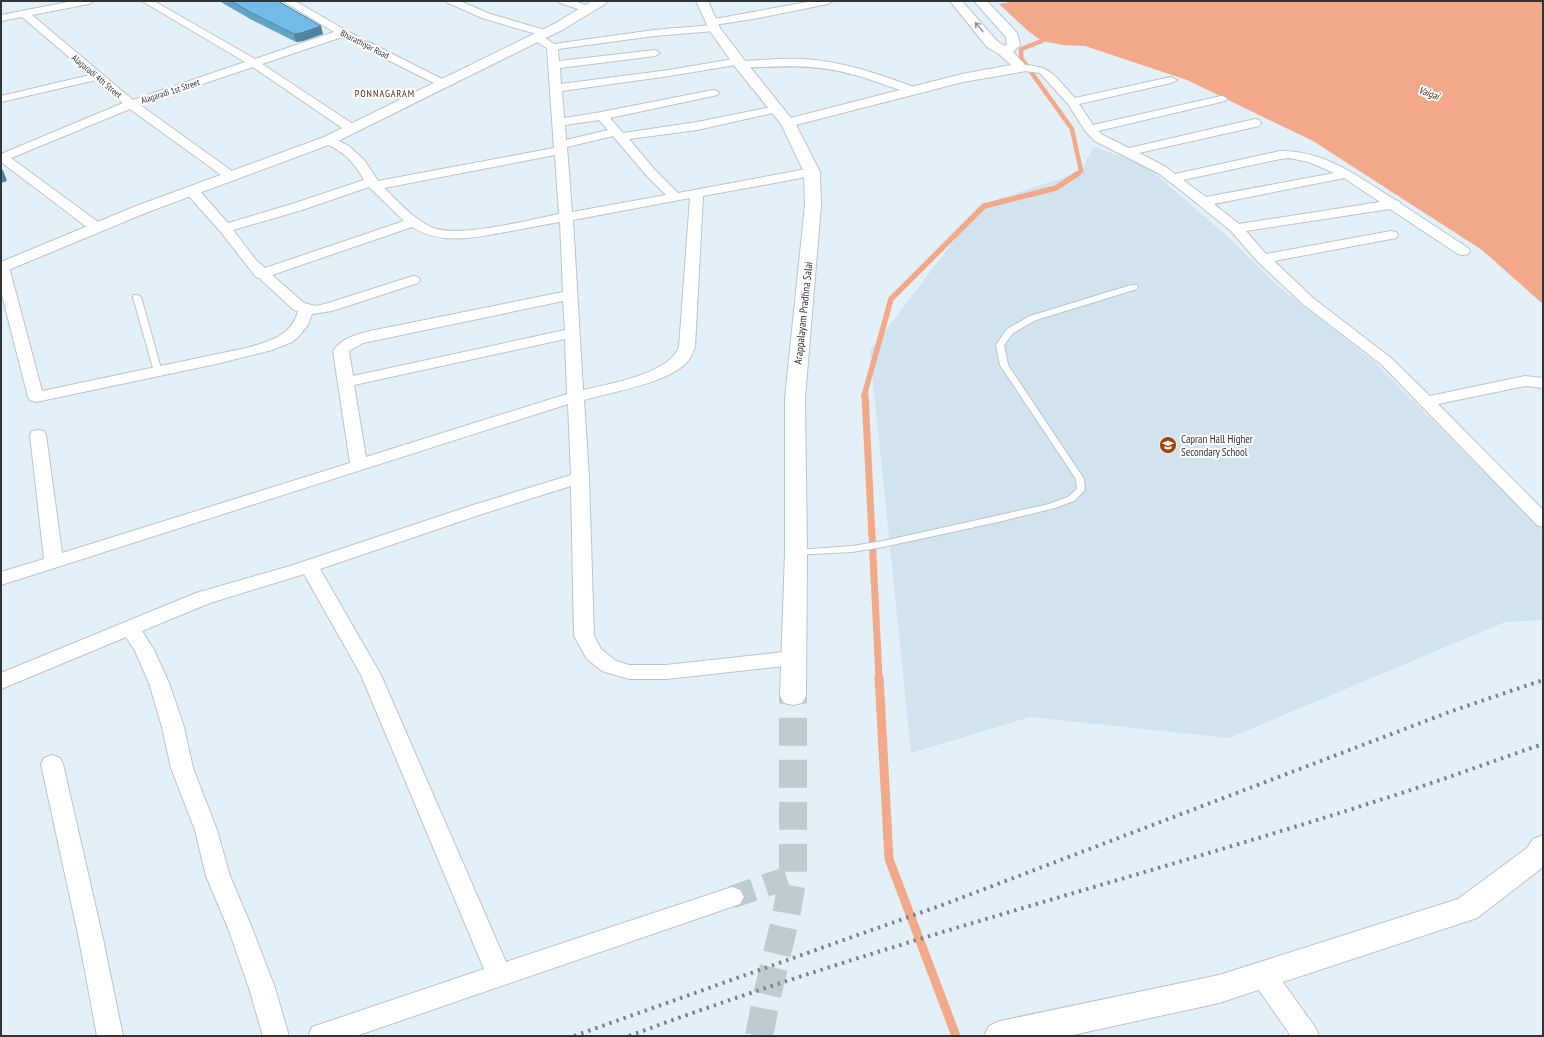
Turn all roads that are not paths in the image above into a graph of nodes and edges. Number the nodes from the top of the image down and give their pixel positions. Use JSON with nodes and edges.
{"nodes":[{"id":1,"x":89,"y":1,"type":"edge"},
{"id":2,"x":147,"y":1,"type":"edge"},
{"id":3,"x":288,"y":1,"type":"edge"},
{"id":4,"x":452,"y":1,"type":"edge"},
{"id":5,"x":564,"y":1,"type":"edge"},
{"id":6,"x":601,"y":1,"type":"edge"},
{"id":7,"x":702,"y":1,"type":"edge"},
{"id":8,"x":828,"y":1,"type":"edge"},
{"id":9,"x":956,"y":1,"type":"edge"},
{"id":10,"x":980,"y":1,"type":"edge"},
{"id":11,"x":587,"y":9,"type":"junction"},
{"id":12,"x":24,"y":13,"type":"junction"},
{"id":13,"x":3,"y":16,"type":"edge"},
{"id":14,"x":713,"y":25,"type":"junction"},
{"id":15,"x":342,"y":33,"type":"junction"},
{"id":16,"x":642,"y":35,"type":"junction"},
{"id":17,"x":544,"y":39,"type":"junction"},
{"id":18,"x":1004,"y":51,"type":"junction"},
{"id":19,"x":655,"y":53,"type":"junction"},
{"id":20,"x":254,"y":63,"type":"junction"},
{"id":21,"x":740,"y":63,"type":"junction"},
{"id":22,"x":554,"y":65,"type":"junction"},
{"id":23,"x":1026,"y":68,"type":"junction"},
{"id":24,"x":669,"y":73,"type":"junction"},
{"id":25,"x":98,"y":76,"type":"junction"},
{"id":26,"x":1171,"y":80,"type":"dead end"},
{"id":27,"x":444,"y":84,"type":"junction"},
{"id":28,"x":556,"y":88,"type":"junction"},
{"id":29,"x":915,"y":91,"type":"junction"},
{"id":30,"x":713,"y":93,"type":"dead end"},
{"id":31,"x":1,"y":99,"type":"edge"},
{"id":32,"x":1221,"y":99,"type":"dead end"},
{"id":33,"x":1072,"y":102,"type":"junction"},
{"id":34,"x":131,"y":104,"type":"junction"},
{"id":35,"x":777,"y":109,"type":"junction"},
{"id":36,"x":602,"y":116,"type":"junction"},
{"id":37,"x":558,"y":122,"type":"junction"},
{"id":38,"x":788,"y":123,"type":"junction"},
{"id":39,"x":1255,"y":123,"type":"dead end"},
{"id":40,"x":352,"y":129,"type":"junction"},
{"id":41,"x":1090,"y":129,"type":"junction"},
{"id":42,"x":618,"y":135,"type":"junction"},
{"id":43,"x":329,"y":140,"type":"junction"},
{"id":44,"x":560,"y":148,"type":"junction"},
{"id":45,"x":1128,"y":152,"type":"junction"},
{"id":46,"x":2,"y":158,"type":"edge"},
{"id":47,"x":812,"y":172,"type":"junction"},
{"id":48,"x":1346,"y":174,"type":"junction"},
{"id":49,"x":232,"y":177,"type":"junction"},
{"id":50,"x":1173,"y":178,"type":"junction"},
{"id":51,"x":373,"y":184,"type":"junction"},
{"id":52,"x":192,"y":191,"type":"junction"},
{"id":53,"x":697,"y":193,"type":"junction"},
{"id":54,"x":676,"y":197,"type":"junction"},
{"id":55,"x":1203,"y":202,"type":"junction"},
{"id":56,"x":1394,"y":204,"type":"junction"},
{"id":57,"x":566,"y":216,"type":"junction"},
{"id":58,"x":412,"y":222,"type":"junction"},
{"id":59,"x":97,"y":228,"type":"junction"},
{"id":60,"x":225,"y":228,"type":"junction"},
{"id":61,"x":1236,"y":228,"type":"junction"},
{"id":62,"x":1391,"y":235,"type":"dead end"},
{"id":63,"x":1463,"y":251,"type":"dead end"},
{"id":64,"x":1263,"y":258,"type":"junction"},
{"id":65,"x":2,"y":268,"type":"edge"},
{"id":66,"x":261,"y":274,"type":"junction"},
{"id":67,"x":413,"y":280,"type":"dead end"},
{"id":68,"x":1134,"y":287,"type":"dead end"},
{"id":69,"x":570,"y":295,"type":"junction"},
{"id":70,"x":137,"y":297,"type":"dead end"},
{"id":71,"x":306,"y":310,"type":"junction"},
{"id":72,"x":572,"y":333,"type":"junction"},
{"id":73,"x":158,"y":372,"type":"junction"},
{"id":74,"x":345,"y":382,"type":"junction"},
{"id":75,"x":1543,"y":382,"type":"edge"},
{"id":76,"x":575,"y":397,"type":"junction"},
{"id":77,"x":1425,"y":402,"type":"junction"},
{"id":78,"x":38,"y":435,"type":"dead end"},
{"id":79,"x":359,"y":465,"type":"junction"},
{"id":80,"x":580,"y":478,"type":"junction"},
{"id":81,"x":1543,"y":521,"type":"edge"},
{"id":82,"x":796,"y":553,"type":"junction"},
{"id":83,"x":54,"y":562,"type":"junction"},
{"id":84,"x":308,"y":566,"type":"junction"},
{"id":85,"x":1,"y":579,"type":"edge"},
{"id":86,"x":130,"y":628,"type":"junction"},
{"id":87,"x":792,"y":658,"type":"junction"},
{"id":88,"x":1,"y":681,"type":"edge"},
{"id":89,"x":793,"y":696,"type":"tunnel mouth"},
{"id":90,"x":52,"y":764,"type":"dead end"},
{"id":91,"x":1541,"y":855,"type":"edge"},
{"id":92,"x":732,"y":897,"type":"tunnel mouth"},
{"id":93,"x":1263,"y":975,"type":"junction"},
{"id":94,"x":499,"y":976,"type":"junction"},
{"id":95,"x":110,"y":1036,"type":"edge"},
{"id":96,"x":276,"y":1036,"type":"edge"},
{"id":97,"x":321,"y":1036,"type":"edge"},
{"id":98,"x":1000,"y":1036,"type":"edge"},
{"id":99,"x":1306,"y":1036,"type":"edge"}],
"edges":[{"from":1,"to":12,"type":"street"},
{"from":2,"to":20,"type":"street"},
{"from":3,"to":15,"type":"street","name":"Bharathiyar Road"},
{"from":4,"to":17,"type":"street"},
{"from":5,"to":11,"type":"street"},
{"from":6,"to":11,"type":"street"},
{"from":7,"to":14,"type":"street","name":"Arappalayam Pradhna Salai"},
{"from":8,"to":14,"type":"street"},
{"from":18,"to":9,"type":"street","one_way":true},
{"from":10,"to":18,"type":"street"},
{"from":11,"to":17,"type":"street"},
{"from":12,"to":13,"type":"street"},
{"from":12,"to":25,"type":"street","name":"Alagaradi 4th Street"},
{"from":14,"to":16,"type":"street"},
{"from":14,"to":21,"type":"street","name":"Arappalayam Pradhna Salai"},
{"from":15,"to":20,"type":"street","name":"Alagaradi 1st Street"},
{"from":15,"to":27,"type":"street","name":"Bharathiyar Road"},
{"from":16,"to":17,"type":"street"},
{"from":16,"to":19,"type":"street"},
{"from":17,"to":22,"type":"street"},
{"from":17,"to":27,"type":"street"},
{"from":18,"to":23,"type":"street"},
{"from":19,"to":22,"type":"street"},
{"from":19,"to":24,"type":"street"},
{"from":20,"to":34,"type":"street","name":"Alagaradi 1st Street"},
{"from":20,"to":40,"type":"street"},
{"from":21,"to":24,"type":"street"},
{"from":21,"to":29,"type":"street"},
{"from":21,"to":35,"type":"street","name":"Arappalayam Pradhna Salai"},
{"from":22,"to":28,"type":"street"},
{"from":23,"to":29,"type":"street"},
{"from":23,"to":33,"type":"street"},
{"from":24,"to":28,"type":"street"},
{"from":25,"to":31,"type":"street"},
{"from":25,"to":34,"type":"street","name":"Alagaradi 4th Street"},
{"from":26,"to":33,"type":"street"},
{"from":27,"to":40,"type":"street"},
{"from":28,"to":37,"type":"street"},
{"from":29,"to":38,"type":"street"},
{"from":30,"to":36,"type":"street"},
{"from":32,"to":41,"type":"street"},
{"from":33,"to":41,"type":"street"},
{"from":34,"to":46,"type":"street","name":"Alagaradi 1st Street"},
{"from":34,"to":49,"type":"street","name":"Alagaradi 4th Street"},
{"from":35,"to":38,"type":"street","name":"Arappalayam Pradhna Salai"},
{"from":35,"to":42,"type":"street"},
{"from":36,"to":37,"type":"street"},
{"from":36,"to":42,"type":"street"},
{"from":37,"to":44,"type":"street"},
{"from":38,"to":47,"type":"street","name":"Arappalayam Pradhna Salai"},
{"from":39,"to":45,"type":"street"},
{"from":40,"to":43,"type":"street"},
{"from":41,"to":45,"type":"street"},
{"from":42,"to":44,"type":"street"},
{"from":42,"to":54,"type":"street"},
{"from":43,"to":49,"type":"street"},
{"from":43,"to":51,"type":"street"},
{"from":44,"to":51,"type":"street"},
{"from":44,"to":57,"type":"street"},
{"from":45,"to":50,"type":"street"},
{"from":46,"to":59,"type":"street"},
{"from":47,"to":53,"type":"street"},
{"from":47,"to":82,"type":"street","name":"Arappalayam Pradhna Salai"},
{"from":48,"to":50,"type":"street"},
{"from":48,"to":55,"type":"street"},
{"from":48,"to":56,"type":"street"},
{"from":49,"to":52,"type":"street"},
{"from":50,"to":55,"type":"street"},
{"from":51,"to":58,"type":"street"},
{"from":51,"to":60,"type":"street"},
{"from":52,"to":59,"type":"street"},
{"from":52,"to":60,"type":"street"},
{"from":53,"to":54,"type":"street"},
{"from":53,"to":76,"type":"street"},
{"from":54,"to":57,"type":"street"},
{"from":55,"to":61,"type":"street"},
{"from":56,"to":61,"type":"street"},
{"from":56,"to":63,"type":"street"},
{"from":57,"to":58,"type":"street"},
{"from":57,"to":69,"type":"street"},
{"from":58,"to":66,"type":"street"},
{"from":59,"to":65,"type":"street"},
{"from":60,"to":66,"type":"street"},
{"from":61,"to":64,"type":"street"},
{"from":62,"to":64,"type":"street"},
{"from":64,"to":77,"type":"street"},
{"from":65,"to":73,"type":"street"},
{"from":66,"to":71,"type":"street"},
{"from":67,"to":71,"type":"street"},
{"from":68,"to":82,"type":"lane"},
{"from":69,"to":72,"type":"street"},
{"from":69,"to":74,"type":"street"},
{"from":70,"to":73,"type":"lane"},
{"from":71,"to":73,"type":"street"},
{"from":72,"to":74,"type":"street"},
{"from":72,"to":76,"type":"street"},
{"from":74,"to":79,"type":"street"},
{"from":75,"to":77,"type":"street"},
{"from":76,"to":79,"type":"street"},
{"from":76,"to":80,"type":"street"},
{"from":77,"to":81,"type":"street"},
{"from":78,"to":83,"type":"street"},
{"from":79,"to":83,"type":"street"},
{"from":80,"to":84,"type":"street"},
{"from":80,"to":87,"type":"street"},
{"from":82,"to":87,"type":"street","name":"Arappalayam Pradhna Salai"},
{"from":83,"to":85,"type":"street"},
{"from":84,"to":86,"type":"street"},
{"from":84,"to":94,"type":"street"},
{"from":86,"to":88,"type":"street"},
{"from":86,"to":96,"type":"street"},
{"from":87,"to":89,"type":"street","name":"Arappalayam Pradhna Salai"},
{"from":90,"to":95,"type":"street"},
{"from":91,"to":93,"type":"street"},
{"from":92,"to":94,"type":"street"},
{"from":93,"to":98,"type":"street"},
{"from":93,"to":99,"type":"street"},
{"from":94,"to":97,"type":"street"}]}
